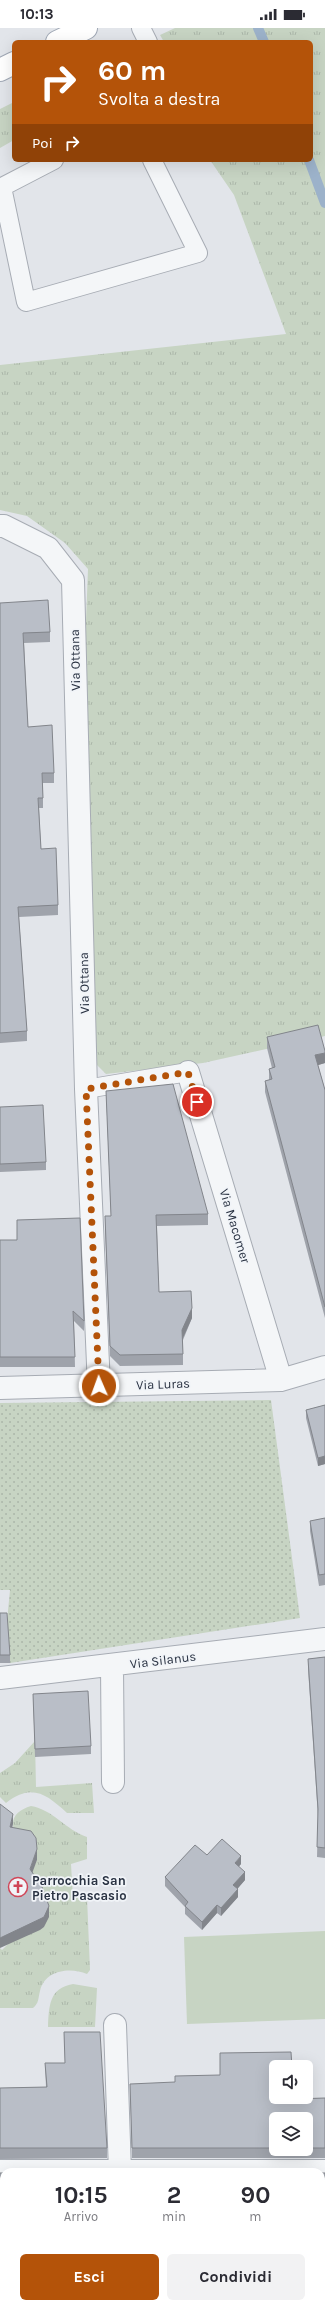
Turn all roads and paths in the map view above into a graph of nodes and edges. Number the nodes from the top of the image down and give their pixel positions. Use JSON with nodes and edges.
{"nodes":[{"id":1,"x":86,"y":28,"type":"edge"},
{"id":2,"x":141,"y":28,"type":"edge"},
{"id":3,"x":61,"y":40,"type":"edge"},
{"id":4,"x":147,"y":40,"type":"edge"},
{"id":5,"x":12,"y":64,"type":"edge"},
{"id":6,"x":0,"y":70,"type":"edge"},
{"id":7,"x":50,"y":162,"type":"edge"},
{"id":8,"x":153,"y":162,"type":"edge"},
{"id":9,"x":0,"y":526,"type":"edge"},
{"id":10,"x":188,"y":1072,"type":"joint"},
{"id":11,"x":86,"y":1089,"type":"junction"},
{"id":12,"x":325,"y":1367,"type":"edge"},
{"id":13,"x":281,"y":1380,"type":"junction"},
{"id":14,"x":99,"y":1386,"type":"junction"},
{"id":15,"x":0,"y":1388,"type":"edge"},
{"id":16,"x":325,"y":1640,"type":"edge"},
{"id":17,"x":112,"y":1666,"type":"junction"},
{"id":18,"x":0,"y":1678,"type":"edge"},
{"id":19,"x":112,"y":1782,"type":"dead end"},
{"id":20,"x":115,"y":2025,"type":"dead end"},
{"id":21,"x":129,"y":2168,"type":"edge"}],
"edges":[{"from":1,"to":3,"type":"main road"},
{"from":2,"to":4,"type":"lane"},
{"from":5,"to":6,"type":"main road"},
{"from":7,"to":8,"type":"lane"},
{"from":9,"to":11,"type":"street","name":"Via Ottana"},
{"from":10,"to":11,"type":"lane"},
{"from":10,"to":13,"type":"street","name":"Via Macomer"},
{"from":11,"to":14,"type":"street","name":"Via Ottana"},
{"from":12,"to":13,"type":"street","name":"Via Luras"},
{"from":13,"to":14,"type":"street","name":"Via Luras"},
{"from":14,"to":15,"type":"street","name":"Via Luras"},
{"from":16,"to":17,"type":"street","name":"Via Silanus"},
{"from":17,"to":18,"type":"street","name":"Via Silanus"},
{"from":17,"to":19,"type":"street"},
{"from":20,"to":21,"type":"street"}]}
